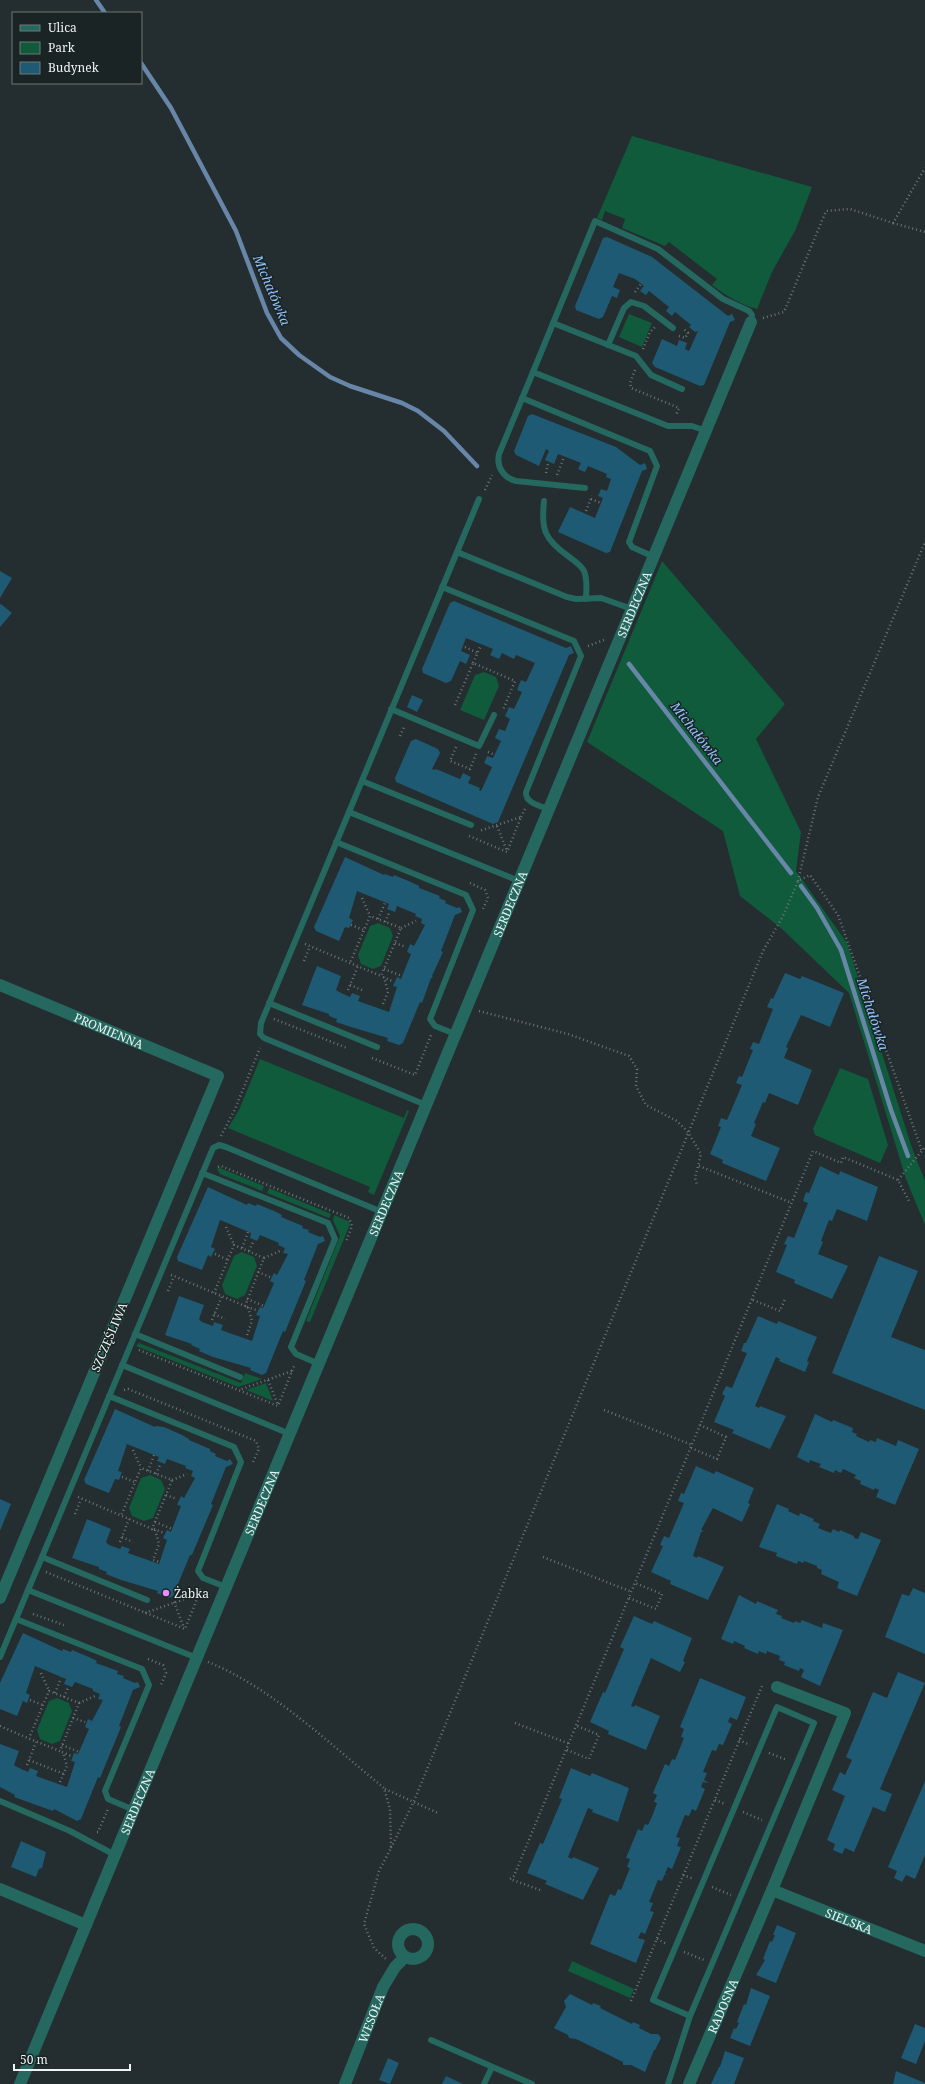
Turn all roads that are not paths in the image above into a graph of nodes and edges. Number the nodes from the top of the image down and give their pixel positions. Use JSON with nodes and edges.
{"nodes":[{"id":1,"x":751,"y":322,"type":"joint"},
{"id":2,"x":553,"y":323,"type":"junction"},
{"id":3,"x":673,"y":328,"type":"dead end"},
{"id":4,"x":608,"y":345,"type":"junction"},
{"id":5,"x":533,"y":372,"type":"junction"},
{"id":6,"x":682,"y":389,"type":"dead end"},
{"id":7,"x":522,"y":398,"type":"junction"},
{"id":8,"x":706,"y":431,"type":"junction"},
{"id":9,"x":585,"y":488,"type":"dead end"},
{"id":10,"x":479,"y":499,"type":"road end"},
{"id":11,"x":544,"y":501,"type":"dead end"},
{"id":12,"x":457,"y":552,"type":"junction"},
{"id":13,"x":654,"y":557,"type":"junction"},
{"id":14,"x":442,"y":587,"type":"junction"},
{"id":15,"x":586,"y":599,"type":"junction"},
{"id":16,"x":632,"y":609,"type":"junction"},
{"id":17,"x":391,"y":710,"type":"junction"},
{"id":18,"x":497,"y":716,"type":"road end"},
{"id":19,"x":362,"y":781,"type":"junction"},
{"id":20,"x":549,"y":809,"type":"junction"},
{"id":21,"x":349,"y":812,"type":"junction"},
{"id":22,"x":471,"y":825,"type":"dead end"},
{"id":23,"x":336,"y":842,"type":"junction"},
{"id":24,"x":519,"y":881,"type":"junction"},
{"id":25,"x":0,"y":985,"type":"edge"},
{"id":26,"x":269,"y":1003,"type":"junction"},
{"id":27,"x":456,"y":1034,"type":"junction"},
{"id":28,"x":377,"y":1047,"type":"dead end"},
{"id":29,"x":218,"y":1076,"type":"joint"},
{"id":30,"x":426,"y":1105,"type":"junction"},
{"id":31,"x":202,"y":1173,"type":"junction"},
{"id":32,"x":382,"y":1212,"type":"junction"},
{"id":33,"x":135,"y":1334,"type":"junction"},
{"id":34,"x":319,"y":1364,"type":"junction"},
{"id":35,"x":122,"y":1365,"type":"junction"},
{"id":36,"x":240,"y":1376,"type":"dead end"},
{"id":37,"x":109,"y":1396,"type":"junction"},
{"id":38,"x":290,"y":1434,"type":"junction"},
{"id":39,"x":42,"y":1557,"type":"junction"},
{"id":40,"x":226,"y":1587,"type":"junction"},
{"id":41,"x":28,"y":1590,"type":"junction"},
{"id":42,"x":0,"y":1598,"type":"edge"},
{"id":43,"x":147,"y":1600,"type":"dead end"},
{"id":44,"x":16,"y":1619,"type":"junction"},
{"id":45,"x":0,"y":1657,"type":"edge"},
{"id":46,"x":197,"y":1658,"type":"junction"},
{"id":47,"x":777,"y":1687,"type":"dead end"},
{"id":48,"x":0,"y":1801,"type":"edge"},
{"id":49,"x":134,"y":1810,"type":"junction"},
{"id":50,"x":115,"y":1855,"type":"junction"},
{"id":51,"x":0,"y":1889,"type":"edge"},
{"id":52,"x":772,"y":1890,"type":"junction"},
{"id":53,"x":86,"y":1924,"type":"junction"},
{"id":54,"x":925,"y":1951,"type":"edge"},
{"id":55,"x":405,"y":1956,"type":"dead end"},
{"id":56,"x":690,"y":2016,"type":"junction"},
{"id":57,"x":431,"y":2040,"type":"dead end"},
{"id":58,"x":492,"y":2066,"type":"junction"},
{"id":59,"x":20,"y":2084,"type":"edge"},
{"id":60,"x":345,"y":2084,"type":"edge"},
{"id":61,"x":484,"y":2084,"type":"edge"},
{"id":62,"x":532,"y":2084,"type":"edge"},
{"id":63,"x":668,"y":2084,"type":"edge"},
{"id":64,"x":689,"y":2084,"type":"edge"}],
"edges":[{"from":1,"to":2,"type":"lane"},
{"from":1,"to":8,"type":"street","name":"SERDECZNA"},
{"from":2,"to":4,"type":"lane"},
{"from":2,"to":5,"type":"lane"},
{"from":3,"to":4,"type":"lane"},
{"from":4,"to":6,"type":"lane"},
{"from":5,"to":7,"type":"lane"},
{"from":5,"to":8,"type":"lane"},
{"from":7,"to":9,"type":"lane"},
{"from":7,"to":13,"type":"lane"},
{"from":8,"to":13,"type":"street","name":"SERDECZNA"},
{"from":10,"to":12,"type":"lane"},
{"from":11,"to":15,"type":"lane"},
{"from":12,"to":14,"type":"lane"},
{"from":12,"to":15,"type":"lane"},
{"from":13,"to":16,"type":"street","name":"SERDECZNA"},
{"from":14,"to":17,"type":"lane"},
{"from":14,"to":20,"type":"lane"},
{"from":15,"to":16,"type":"lane"},
{"from":16,"to":20,"type":"street","name":"SERDECZNA"},
{"from":17,"to":18,"type":"lane"},
{"from":17,"to":19,"type":"lane"},
{"from":19,"to":21,"type":"lane"},
{"from":19,"to":22,"type":"lane"},
{"from":20,"to":24,"type":"street","name":"SERDECZNA"},
{"from":21,"to":23,"type":"lane"},
{"from":21,"to":24,"type":"lane"},
{"from":23,"to":26,"type":"lane"},
{"from":23,"to":27,"type":"lane"},
{"from":24,"to":27,"type":"street","name":"SERDECZNA"},
{"from":25,"to":29,"type":"street","name":"PROMIENNA"},
{"from":26,"to":28,"type":"lane"},
{"from":26,"to":30,"type":"lane"},
{"from":27,"to":30,"type":"street","name":"SERDECZNA"},
{"from":29,"to":42,"type":"street","name":"SZCZĘŚLIWA"},
{"from":30,"to":32,"type":"street","name":"SERDECZNA"},
{"from":31,"to":32,"type":"lane"},
{"from":31,"to":33,"type":"lane"},
{"from":31,"to":34,"type":"lane"},
{"from":32,"to":34,"type":"street","name":"SERDECZNA"},
{"from":33,"to":35,"type":"lane"},
{"from":33,"to":36,"type":"lane"},
{"from":34,"to":38,"type":"street","name":"SERDECZNA"},
{"from":35,"to":37,"type":"lane"},
{"from":35,"to":38,"type":"lane"},
{"from":37,"to":39,"type":"lane"},
{"from":37,"to":40,"type":"lane"},
{"from":38,"to":40,"type":"street","name":"SERDECZNA"},
{"from":39,"to":41,"type":"lane"},
{"from":39,"to":43,"type":"lane"},
{"from":40,"to":46,"type":"street","name":"SERDECZNA"},
{"from":41,"to":44,"type":"lane"},
{"from":41,"to":46,"type":"lane"},
{"from":44,"to":45,"type":"lane"},
{"from":44,"to":49,"type":"lane"},
{"from":46,"to":49,"type":"street","name":"SERDECZNA"},
{"from":47,"to":52,"type":"street","name":"RADOSNA"},
{"from":48,"to":50,"type":"lane"},
{"from":49,"to":50,"type":"street","name":"SERDECZNA"},
{"from":50,"to":53,"type":"street","name":"SERDECZNA"},
{"from":51,"to":53,"type":"street"},
{"from":52,"to":54,"type":"street","name":"SIELSKA"},
{"from":52,"to":64,"type":"street","name":"RADOSNA"},
{"from":53,"to":59,"type":"street","name":"SERDECZNA"},
{"from":55,"to":60,"type":"street","name":"WESOŁA"},
{"from":56,"to":56,"type":"lane"},
{"from":56,"to":63,"type":"lane"},
{"from":57,"to":58,"type":"lane"},
{"from":58,"to":61,"type":"lane"},
{"from":58,"to":62,"type":"lane"}]}
